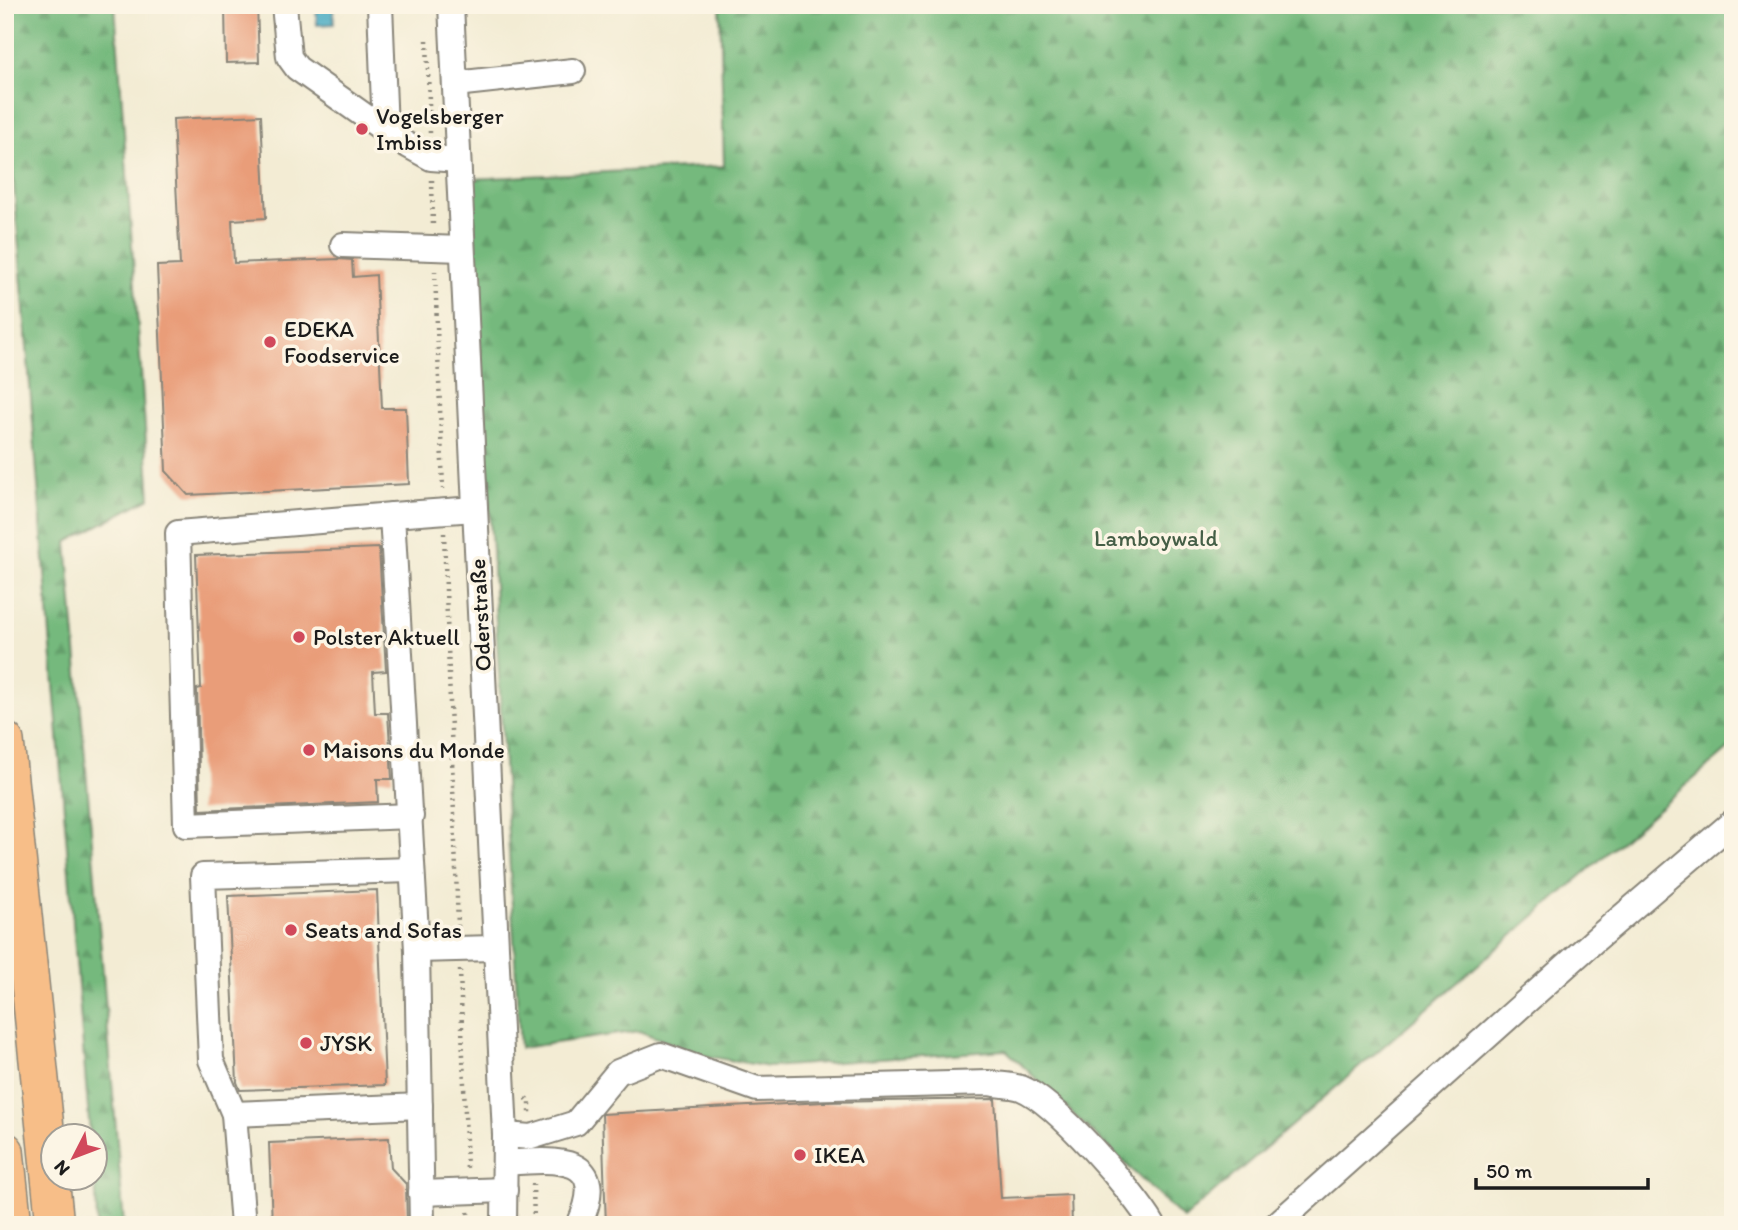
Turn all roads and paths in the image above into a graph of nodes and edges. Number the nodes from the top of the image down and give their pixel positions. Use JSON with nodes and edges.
{"nodes":[{"id":1,"x":284,"y":5,"type":"edge"},
{"id":2,"x":380,"y":5,"type":"edge"},
{"id":3,"x":451,"y":5,"type":"edge"},
{"id":4,"x":426,"y":33,"type":"dead end"},
{"id":5,"x":573,"y":71,"type":"dead end"},
{"id":6,"x":455,"y":84,"type":"junction"},
{"id":7,"x":385,"y":130,"type":"junction"},
{"id":8,"x":431,"y":158,"type":"junction"},
{"id":9,"x":458,"y":160,"type":"junction"},
{"id":10,"x":343,"y":245,"type":"dead end"},
{"id":11,"x":462,"y":249,"type":"junction"},
{"id":12,"x":434,"y":250,"type":"junction"},
{"id":13,"x":475,"y":509,"type":"junction"},
{"id":14,"x":444,"y":511,"type":"junction"},
{"id":15,"x":393,"y":514,"type":"junction"},
{"id":16,"x":5,"y":741,"type":"edge"},
{"id":17,"x":411,"y":816,"type":"junction"},
{"id":18,"x":1733,"y":822,"type":"edge"},
{"id":19,"x":412,"y":870,"type":"junction"},
{"id":20,"x":459,"y":948,"type":"junction"},
{"id":21,"x":494,"y":948,"type":"junction"},
{"id":22,"x":417,"y":950,"type":"junction"},
{"id":23,"x":420,"y":1106,"type":"junction"},
{"id":24,"x":234,"y":1114,"type":"junction"},
{"id":25,"x":576,"y":1123,"type":"junction"},
{"id":26,"x":505,"y":1135,"type":"junction"},
{"id":27,"x":5,"y":1151,"type":"edge"},
{"id":28,"x":505,"y":1163,"type":"junction"},
{"id":29,"x":580,"y":1169,"type":"junction"},
{"id":30,"x":505,"y":1190,"type":"junction"},
{"id":31,"x":468,"y":1192,"type":"junction"},
{"id":32,"x":421,"y":1193,"type":"junction"},
{"id":33,"x":13,"y":1225,"type":"edge"},
{"id":34,"x":55,"y":1225,"type":"edge"},
{"id":35,"x":243,"y":1225,"type":"edge"},
{"id":36,"x":422,"y":1225,"type":"edge"},
{"id":37,"x":469,"y":1225,"type":"edge"},
{"id":38,"x":504,"y":1225,"type":"edge"},
{"id":39,"x":579,"y":1225,"type":"edge"},
{"id":40,"x":1153,"y":1225,"type":"edge"},
{"id":41,"x":1276,"y":1225,"type":"edge"}],
"edges":[{"from":1,"to":7,"type":"street"},
{"from":2,"to":7,"type":"street"},
{"from":3,"to":6,"type":"street","name":"Oderstraße"},
{"from":4,"to":8,"type":"path"},
{"from":5,"to":6,"type":"street"},
{"from":6,"to":9,"type":"street","name":"Oderstraße"},
{"from":7,"to":8,"type":"street"},
{"from":8,"to":9,"type":"street"},
{"from":8,"to":12,"type":"path"},
{"from":9,"to":11,"type":"street","name":"Oderstraße"},
{"from":10,"to":12,"type":"street"},
{"from":11,"to":12,"type":"street"},
{"from":11,"to":13,"type":"street","name":"Oderstraße"},
{"from":12,"to":14,"type":"path"},
{"from":13,"to":14,"type":"street"},
{"from":13,"to":21,"type":"street","name":"Oderstraße"},
{"from":14,"to":15,"type":"street"},
{"from":14,"to":20,"type":"path"},
{"from":15,"to":17,"type":"street"},
{"from":15,"to":17,"type":"street"},
{"from":16,"to":34,"type":"highway"},
{"from":17,"to":19,"type":"street"},
{"from":18,"to":41,"type":"street"},
{"from":19,"to":22,"type":"street"},
{"from":19,"to":24,"type":"street"},
{"from":20,"to":21,"type":"street"},
{"from":20,"to":22,"type":"street"},
{"from":20,"to":31,"type":"path"},
{"from":21,"to":26,"type":"street","name":"Oderstraße"},
{"from":22,"to":23,"type":"street"},
{"from":23,"to":24,"type":"street"},
{"from":23,"to":32,"type":"street"},
{"from":24,"to":35,"type":"street"},
{"from":25,"to":26,"type":"street"},
{"from":25,"to":29,"type":"street"},
{"from":25,"to":40,"type":"street"},
{"from":26,"to":28,"type":"street","name":"Oderstraße"},
{"from":27,"to":33,"type":"highway"},
{"from":28,"to":29,"type":"street"},
{"from":28,"to":30,"type":"street","name":"Oderstraße"},
{"from":29,"to":39,"type":"street"},
{"from":30,"to":31,"type":"street"},
{"from":30,"to":38,"type":"street","name":"Oderstraße"},
{"from":31,"to":32,"type":"street"},
{"from":31,"to":37,"type":"path"},
{"from":32,"to":36,"type":"street"}]}
